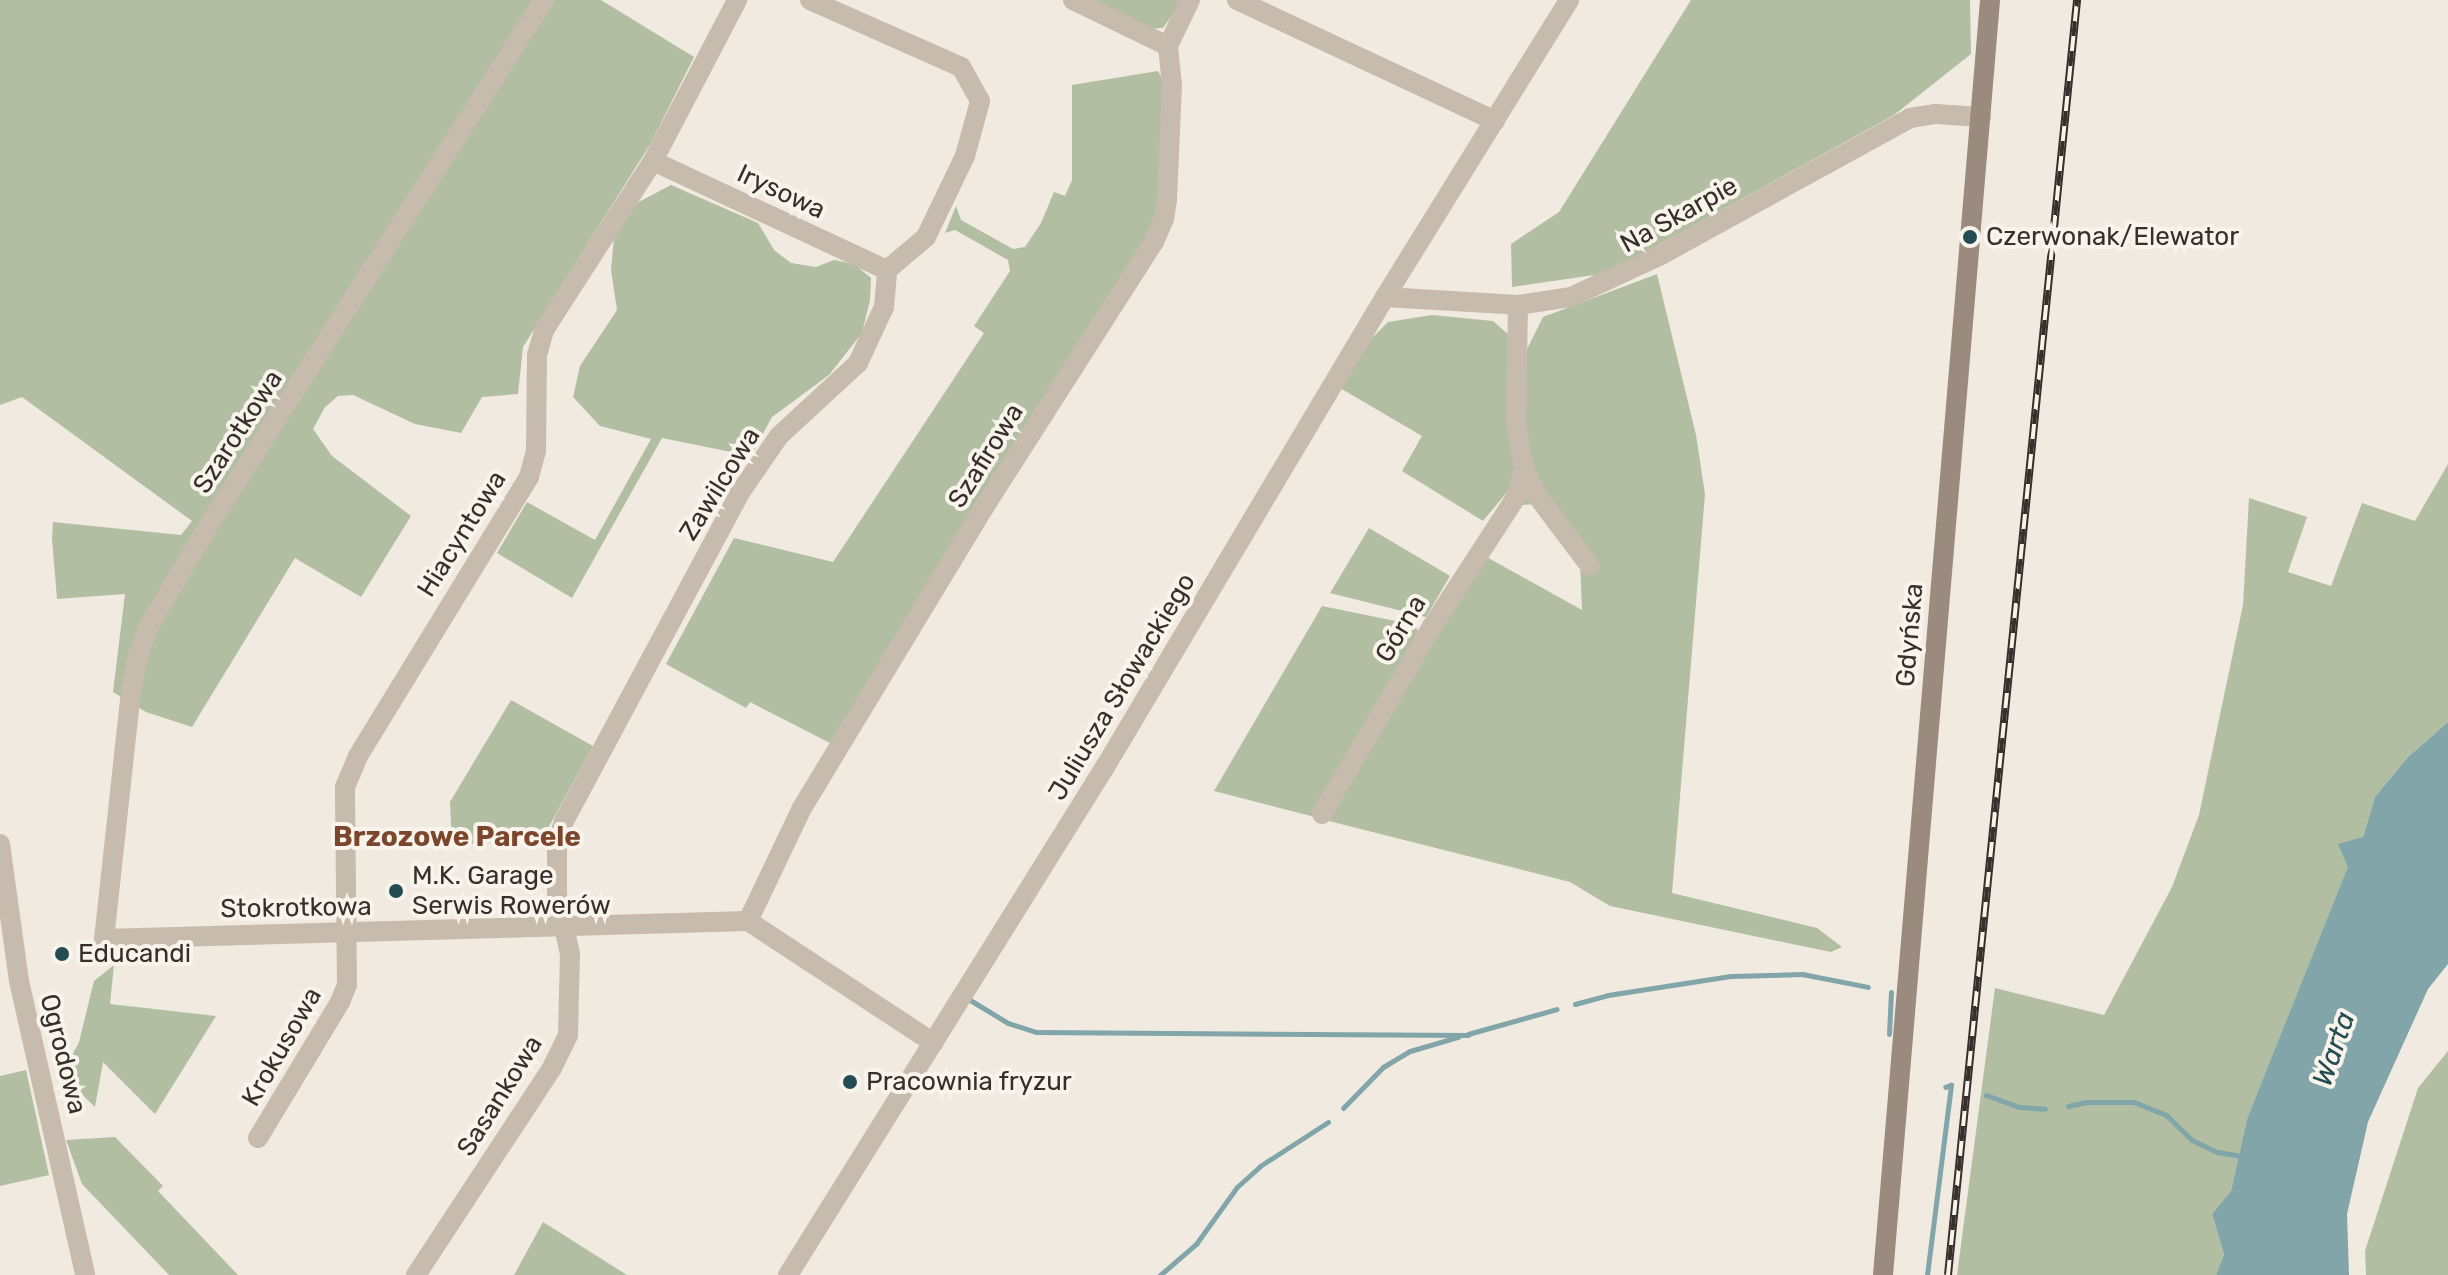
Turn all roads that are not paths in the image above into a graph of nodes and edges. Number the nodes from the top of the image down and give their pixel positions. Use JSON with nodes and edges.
{"nodes":[{"id":1,"x":544,"y":0,"type":"edge"},
{"id":2,"x":737,"y":0,"type":"edge"},
{"id":3,"x":810,"y":0,"type":"edge"},
{"id":4,"x":1073,"y":0,"type":"edge"},
{"id":5,"x":1190,"y":0,"type":"edge"},
{"id":6,"x":1237,"y":0,"type":"edge"},
{"id":7,"x":1569,"y":0,"type":"edge"},
{"id":8,"x":1990,"y":0,"type":"edge"},
{"id":9,"x":1168,"y":46,"type":"junction"},
{"id":10,"x":1981,"y":117,"type":"junction"},
{"id":11,"x":1495,"y":121,"type":"junction"},
{"id":12,"x":653,"y":161,"type":"junction"},
{"id":13,"x":887,"y":270,"type":"junction"},
{"id":14,"x":1385,"y":297,"type":"junction"},
{"id":15,"x":1518,"y":305,"type":"junction"},
{"id":16,"x":1524,"y":470,"type":"junction"},
{"id":17,"x":1590,"y":566,"type":"dead end"},
{"id":18,"x":1322,"y":814,"type":"dead end"},
{"id":19,"x":0,"y":844,"type":"edge"},
{"id":20,"x":748,"y":921,"type":"junction"},
{"id":21,"x":565,"y":926,"type":"junction"},
{"id":22,"x":347,"y":933,"type":"junction"},
{"id":23,"x":104,"y":939,"type":"joint"},
{"id":24,"x":0,"y":947,"type":"edge"},
{"id":25,"x":15,"y":962,"type":"junction"},
{"id":26,"x":934,"y":1043,"type":"junction"},
{"id":27,"x":258,"y":1138,"type":"dead end"},
{"id":28,"x":85,"y":1275,"type":"edge"},
{"id":29,"x":416,"y":1275,"type":"edge"},
{"id":30,"x":788,"y":1275,"type":"edge"},
{"id":31,"x":1883,"y":1275,"type":"edge"}],
"edges":[{"from":1,"to":23,"type":"street","name":"Szarotkowa"},
{"from":2,"to":12,"type":"street","name":"Hiacyntowa"},
{"from":3,"to":13,"type":"street"},
{"from":4,"to":9,"type":"street"},
{"from":5,"to":9,"type":"street"},
{"from":6,"to":11,"type":"street"},
{"from":7,"to":11,"type":"street","name":"Juliusza Słowackiego"},
{"from":8,"to":10,"type":"main road","name":"Gdyńska"},
{"from":9,"to":20,"type":"street","name":"Szafirowa"},
{"from":10,"to":15,"type":"street","name":"Na Skarpie"},
{"from":10,"to":31,"type":"main road","name":"Gdyńska"},
{"from":11,"to":14,"type":"street","name":"Juliusza Słowackiego"},
{"from":12,"to":13,"type":"street","name":"Irysowa"},
{"from":12,"to":22,"type":"street","name":"Hiacyntowa"},
{"from":13,"to":21,"type":"street","name":"Zawilcowa"},
{"from":14,"to":15,"type":"street","name":"Na Skarpie"},
{"from":14,"to":26,"type":"street","name":"Juliusza Słowackiego"},
{"from":15,"to":16,"type":"street"},
{"from":16,"to":17,"type":"street"},
{"from":16,"to":18,"type":"street","name":"Górna"},
{"from":19,"to":25,"type":"street","name":"Ogrodowa"},
{"from":20,"to":21,"type":"street","name":"Stokrotkowa"},
{"from":20,"to":26,"type":"street"},
{"from":21,"to":22,"type":"street","name":"Stokrotkowa"},
{"from":21,"to":29,"type":"street","name":"Sasankowa"},
{"from":22,"to":23,"type":"street","name":"Stokrotkowa"},
{"from":22,"to":27,"type":"street","name":"Krokusowa"},
{"from":24,"to":25,"type":"street"},
{"from":25,"to":28,"type":"street","name":"Ogrodowa"},
{"from":26,"to":30,"type":"street","name":"Juliusza Słowackiego"}]}
